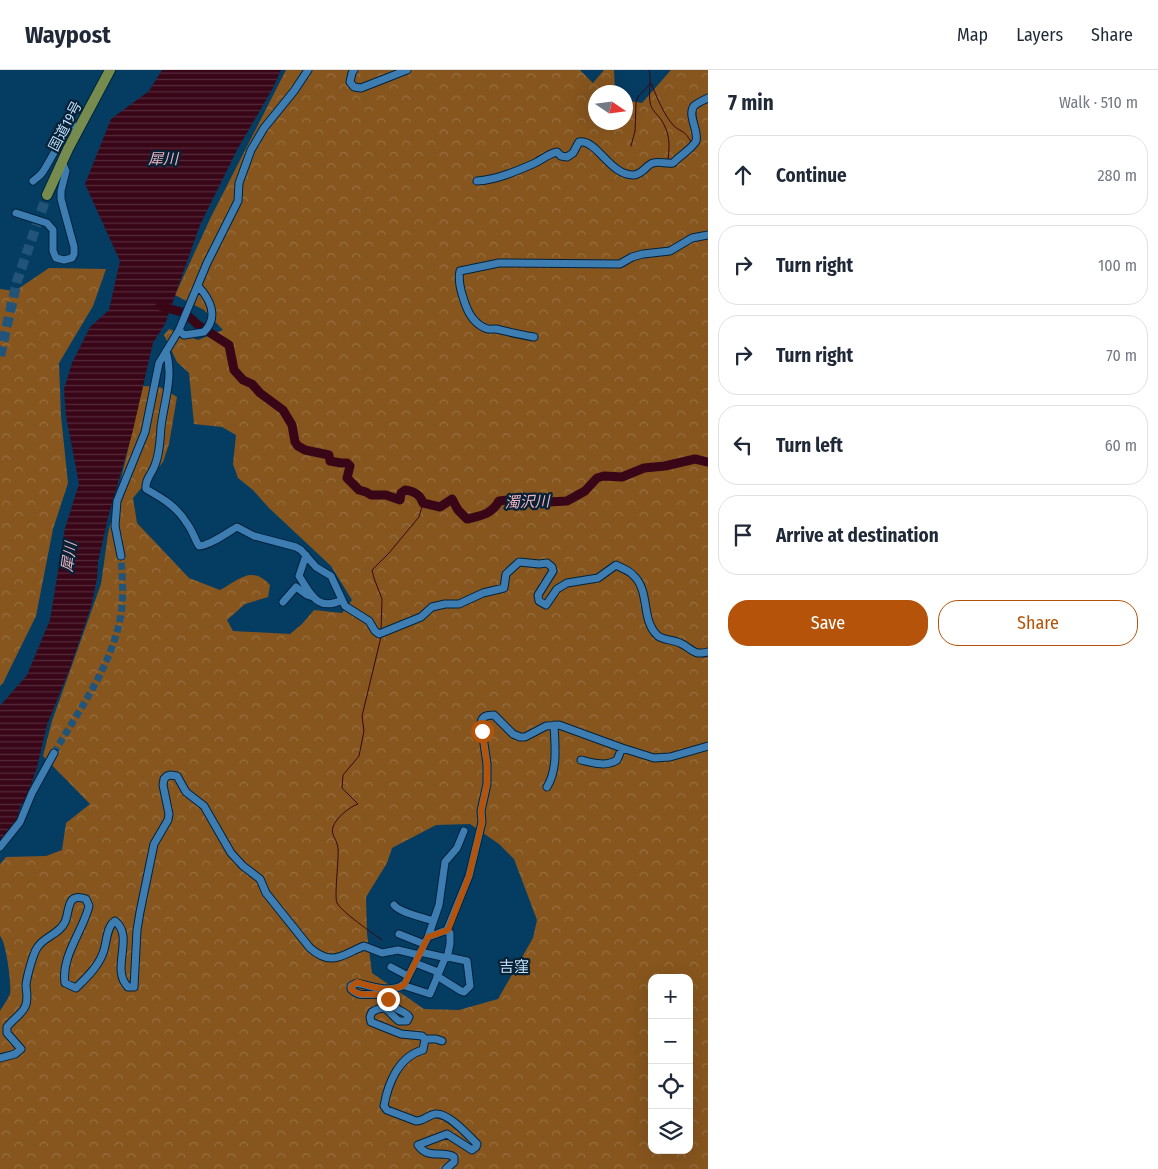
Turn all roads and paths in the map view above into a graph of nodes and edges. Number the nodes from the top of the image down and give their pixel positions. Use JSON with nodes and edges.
{"nodes":[{"id":1,"x":110,"y":70,"type":"edge"},
{"id":2,"x":308,"y":70,"type":"edge"},
{"id":3,"x":354,"y":70,"type":"edge"},
{"id":4,"x":407,"y":70,"type":"edge"},
{"id":5,"x":708,"y":98,"type":"edge"},
{"id":6,"x":76,"y":133,"type":"junction"},
{"id":7,"x":62,"y":162,"type":"junction"},
{"id":8,"x":33,"y":181,"type":"dead end"},
{"id":9,"x":476,"y":181,"type":"dead end"},
{"id":10,"x":46,"y":195,"type":"tunnel mouth"},
{"id":11,"x":16,"y":213,"type":"dead end"},
{"id":12,"x":708,"y":234,"type":"edge"},
{"id":13,"x":198,"y":286,"type":"junction"},
{"id":14,"x":179,"y":330,"type":"junction"},
{"id":15,"x":534,"y":337,"type":"dead end"},
{"id":16,"x":166,"y":351,"type":"junction"},
{"id":17,"x":306,"y":554,"type":"junction"},
{"id":18,"x":121,"y":556,"type":"tunnel mouth"},
{"id":19,"x":313,"y":597,"type":"junction"},
{"id":20,"x":342,"y":600,"type":"junction"},
{"id":21,"x":283,"y":602,"type":"dead end"},
{"id":22,"x":708,"y":652,"type":"edge"},
{"id":23,"x":554,"y":725,"type":"junction"},
{"id":24,"x":708,"y":746,"type":"edge"},
{"id":25,"x":622,"y":748,"type":"junction"},
{"id":26,"x":54,"y":753,"type":"tunnel mouth"},
{"id":27,"x":581,"y":760,"type":"dead end"},
{"id":28,"x":547,"y":787,"type":"dead end"},
{"id":29,"x":464,"y":831,"type":"dead end"},
{"id":30,"x":0,"y":847,"type":"edge"},
{"id":31,"x":394,"y":905,"type":"dead end"},
{"id":32,"x":433,"y":923,"type":"junction"},
{"id":33,"x":448,"y":930,"type":"junction"},
{"id":34,"x":399,"y":934,"type":"dead end"},
{"id":35,"x":426,"y":940,"type":"junction"},
{"id":36,"x":420,"y":953,"type":"junction"},
{"id":37,"x":446,"y":957,"type":"junction"},
{"id":38,"x":415,"y":963,"type":"junction"},
{"id":39,"x":391,"y":967,"type":"dead end"},
{"id":40,"x":437,"y":974,"type":"junction"},
{"id":41,"x":408,"y":976,"type":"junction"},
{"id":42,"x":402,"y":985,"type":"junction"},
{"id":43,"x":425,"y":1039,"type":"junction"},
{"id":44,"x":442,"y":1041,"type":"dead end"},
{"id":45,"x":0,"y":1058,"type":"edge"},
{"id":46,"x":446,"y":1169,"type":"edge"}],
"edges":[{"from":1,"to":6,"type":"highway","name":"国道19号"},
{"from":2,"to":13,"type":"street"},
{"from":3,"to":4,"type":"street"},
{"from":5,"to":9,"type":"street"},
{"from":6,"to":7,"type":"highway","name":"国道19号"},
{"from":6,"to":8,"type":"street"},
{"from":7,"to":10,"type":"highway","name":"国道19号"},
{"from":7,"to":11,"type":"street"},
{"from":12,"to":15,"type":"street"},
{"from":13,"to":14,"type":"street"},
{"from":13,"to":14,"type":"street"},
{"from":14,"to":16,"type":"street"},
{"from":16,"to":17,"type":"street"},
{"from":16,"to":18,"type":"street"},
{"from":17,"to":19,"type":"street"},
{"from":17,"to":20,"type":"street"},
{"from":19,"to":20,"type":"street"},
{"from":19,"to":21,"type":"street"},
{"from":20,"to":22,"type":"street"},
{"from":23,"to":25,"type":"street"},
{"from":23,"to":28,"type":"street"},
{"from":23,"to":33,"type":"street"},
{"from":24,"to":25,"type":"street"},
{"from":25,"to":27,"type":"street"},
{"from":26,"to":30,"type":"street"},
{"from":29,"to":32,"type":"street"},
{"from":31,"to":32,"type":"street"},
{"from":32,"to":33,"type":"street"},
{"from":32,"to":35,"type":"street"},
{"from":33,"to":35,"type":"street"},
{"from":33,"to":37,"type":"street"},
{"from":34,"to":35,"type":"street"},
{"from":35,"to":36,"type":"street"},
{"from":36,"to":37,"type":"street"},
{"from":36,"to":38,"type":"street"},
{"from":36,"to":45,"type":"street"},
{"from":37,"to":40,"type":"street"},
{"from":37,"to":40,"type":"street"},
{"from":38,"to":40,"type":"street"},
{"from":38,"to":41,"type":"street"},
{"from":39,"to":41,"type":"street"},
{"from":40,"to":42,"type":"street"},
{"from":41,"to":42,"type":"street"},
{"from":42,"to":43,"type":"street"},
{"from":43,"to":44,"type":"street"},
{"from":43,"to":46,"type":"street"}]}
